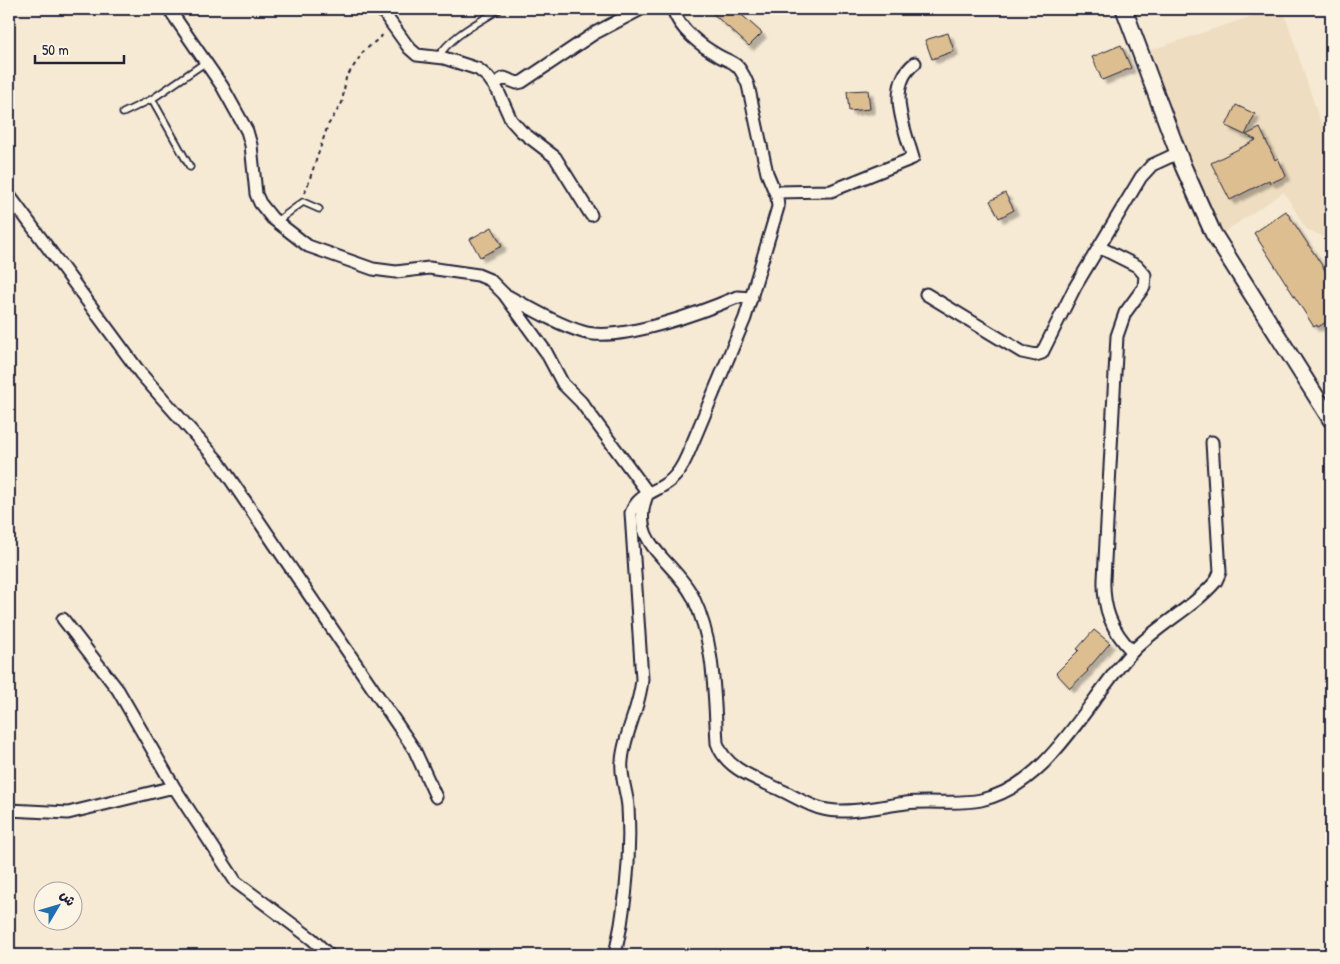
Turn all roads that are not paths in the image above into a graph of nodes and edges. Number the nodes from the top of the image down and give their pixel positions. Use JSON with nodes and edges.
{"nodes":[{"id":1,"x":169,"y":9,"type":"edge"},
{"id":2,"x":381,"y":9,"type":"edge"},
{"id":3,"x":500,"y":9,"type":"edge"},
{"id":4,"x":641,"y":9,"type":"edge"},
{"id":5,"x":673,"y":9,"type":"edge"},
{"id":6,"x":1124,"y":9,"type":"edge"},
{"id":7,"x":438,"y":57,"type":"junction"},
{"id":8,"x":206,"y":62,"type":"junction"},
{"id":9,"x":915,"y":63,"type":"dead end"},
{"id":10,"x":494,"y":84,"type":"junction"},
{"id":11,"x":152,"y":99,"type":"junction"},
{"id":12,"x":123,"y":113,"type":"dead end"},
{"id":13,"x":1178,"y":153,"type":"junction"},
{"id":14,"x":190,"y":167,"type":"dead end"},
{"id":15,"x":776,"y":192,"type":"junction"},
{"id":16,"x":9,"y":195,"type":"edge"},
{"id":17,"x":319,"y":209,"type":"dead end"},
{"id":18,"x":591,"y":215,"type":"dead end"},
{"id":19,"x":276,"y":222,"type":"junction"},
{"id":20,"x":1099,"y":247,"type":"junction"},
{"id":21,"x":504,"y":294,"type":"junction"},
{"id":22,"x":926,"y":294,"type":"dead end"},
{"id":23,"x":752,"y":298,"type":"junction"},
{"id":24,"x":1331,"y":420,"type":"edge"},
{"id":25,"x":1212,"y":442,"type":"dead end"},
{"id":26,"x":648,"y":492,"type":"junction"},
{"id":27,"x":63,"y":618,"type":"dead end"},
{"id":28,"x":1132,"y":651,"type":"junction"},
{"id":29,"x":174,"y":787,"type":"junction"},
{"id":30,"x":436,"y":797,"type":"dead end"},
{"id":31,"x":9,"y":810,"type":"edge"},
{"id":32,"x":329,"y":955,"type":"edge"},
{"id":33,"x":615,"y":955,"type":"edge"}],
"edges":[{"from":1,"to":8,"type":"street"},
{"from":2,"to":7,"type":"street"},
{"from":3,"to":7,"type":"lane"},
{"from":4,"to":10,"type":"street"},
{"from":5,"to":15,"type":"street"},
{"from":6,"to":13,"type":"main road"},
{"from":7,"to":10,"type":"street"},
{"from":8,"to":11,"type":"lane"},
{"from":8,"to":19,"type":"street"},
{"from":9,"to":15,"type":"street"},
{"from":10,"to":18,"type":"street"},
{"from":11,"to":12,"type":"lane"},
{"from":11,"to":14,"type":"lane"},
{"from":13,"to":20,"type":"street"},
{"from":13,"to":24,"type":"main road"},
{"from":15,"to":23,"type":"street"},
{"from":16,"to":30,"type":"street"},
{"from":17,"to":19,"type":"lane"},
{"from":19,"to":21,"type":"street"},
{"from":20,"to":22,"type":"street"},
{"from":20,"to":28,"type":"street"},
{"from":21,"to":23,"type":"street"},
{"from":21,"to":26,"type":"street"},
{"from":23,"to":26,"type":"street"},
{"from":25,"to":28,"type":"street"},
{"from":26,"to":28,"type":"street"},
{"from":26,"to":33,"type":"street"},
{"from":27,"to":29,"type":"street"},
{"from":29,"to":31,"type":"street"},
{"from":29,"to":32,"type":"street"}]}
